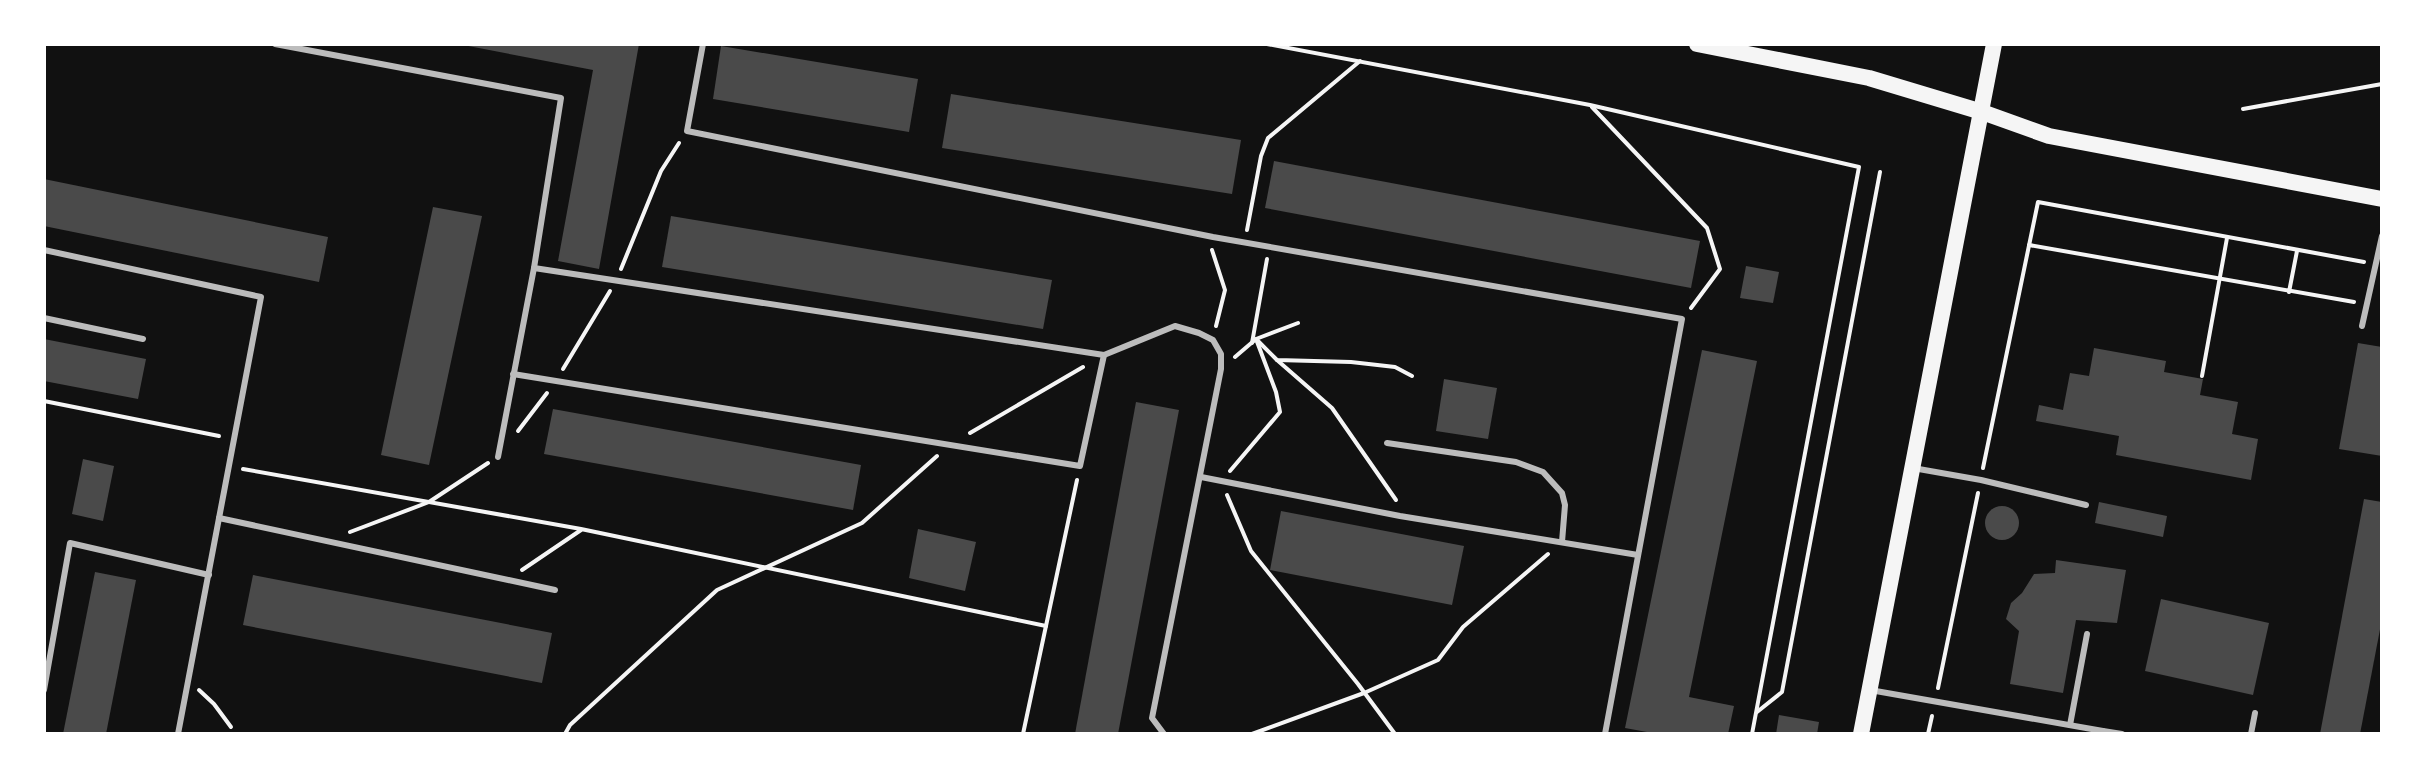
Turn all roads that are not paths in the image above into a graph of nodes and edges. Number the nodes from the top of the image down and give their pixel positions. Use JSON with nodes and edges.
{"nodes":[{"id":1,"x":275,"y":44,"type":"edge"},
{"id":2,"x":703,"y":44,"type":"edge"},
{"id":3,"x":1697,"y":44,"type":"edge"},
{"id":4,"x":1994,"y":44,"type":"edge"},
{"id":5,"x":1982,"y":112,"type":"junction"},
{"id":6,"x":2382,"y":199,"type":"edge"},
{"id":7,"x":2382,"y":236,"type":"edge"},
{"id":8,"x":44,"y":250,"type":"edge"},
{"id":9,"x":534,"y":268,"type":"junction"},
{"id":10,"x":44,"y":318,"type":"edge"},
{"id":11,"x":2362,"y":326,"type":"dead end"},
{"id":12,"x":143,"y":339,"type":"dead end"},
{"id":13,"x":1104,"y":355,"type":"junction"},
{"id":14,"x":513,"y":374,"type":"junction"},
{"id":15,"x":1387,"y":443,"type":"dead end"},
{"id":16,"x":498,"y":457,"type":"dead end"},
{"id":17,"x":1913,"y":467,"type":"junction"},
{"id":18,"x":1201,"y":477,"type":"junction"},
{"id":19,"x":2086,"y":505,"type":"dead end"},
{"id":20,"x":219,"y":518,"type":"junction"},
{"id":21,"x":1562,"y":542,"type":"junction"},
{"id":22,"x":1638,"y":555,"type":"junction"},
{"id":23,"x":209,"y":575,"type":"junction"},
{"id":24,"x":555,"y":590,"type":"dead end"},
{"id":25,"x":2087,"y":634,"type":"dead end"},
{"id":26,"x":44,"y":690,"type":"edge"},
{"id":27,"x":1870,"y":690,"type":"junction"},
{"id":28,"x":2255,"y":713,"type":"dead end"},
{"id":29,"x":2070,"y":725,"type":"junction"},
{"id":30,"x":2102,"y":732,"type":"edge"},
{"id":31,"x":178,"y":734,"type":"edge"},
{"id":32,"x":1164,"y":734,"type":"edge"},
{"id":33,"x":1605,"y":734,"type":"edge"},
{"id":34,"x":1861,"y":734,"type":"edge"},
{"id":35,"x":2122,"y":734,"type":"edge"},
{"id":36,"x":2251,"y":734,"type":"edge"}],
"edges":[{"from":1,"to":9,"type":"lane"},
{"from":2,"to":22,"type":"lane"},
{"from":3,"to":5,"type":"main road"},
{"from":4,"to":5,"type":"main road"},
{"from":5,"to":6,"type":"main road"},
{"from":5,"to":17,"type":"main road"},
{"from":7,"to":11,"type":"lane"},
{"from":8,"to":20,"type":"lane"},
{"from":9,"to":13,"type":"lane"},
{"from":9,"to":14,"type":"lane"},
{"from":10,"to":12,"type":"lane"},
{"from":13,"to":14,"type":"lane"},
{"from":13,"to":18,"type":"lane"},
{"from":14,"to":16,"type":"lane"},
{"from":15,"to":21,"type":"lane"},
{"from":17,"to":19,"type":"lane"},
{"from":17,"to":27,"type":"main road"},
{"from":18,"to":21,"type":"lane"},
{"from":18,"to":32,"type":"lane"},
{"from":20,"to":23,"type":"lane"},
{"from":20,"to":24,"type":"lane"},
{"from":21,"to":22,"type":"lane"},
{"from":22,"to":33,"type":"lane"},
{"from":23,"to":26,"type":"lane"},
{"from":23,"to":31,"type":"lane"},
{"from":25,"to":29,"type":"lane"},
{"from":27,"to":29,"type":"lane"},
{"from":27,"to":34,"type":"main road"},
{"from":28,"to":36,"type":"lane"},
{"from":29,"to":30,"type":"lane"},
{"from":30,"to":35,"type":"lane"}]}
